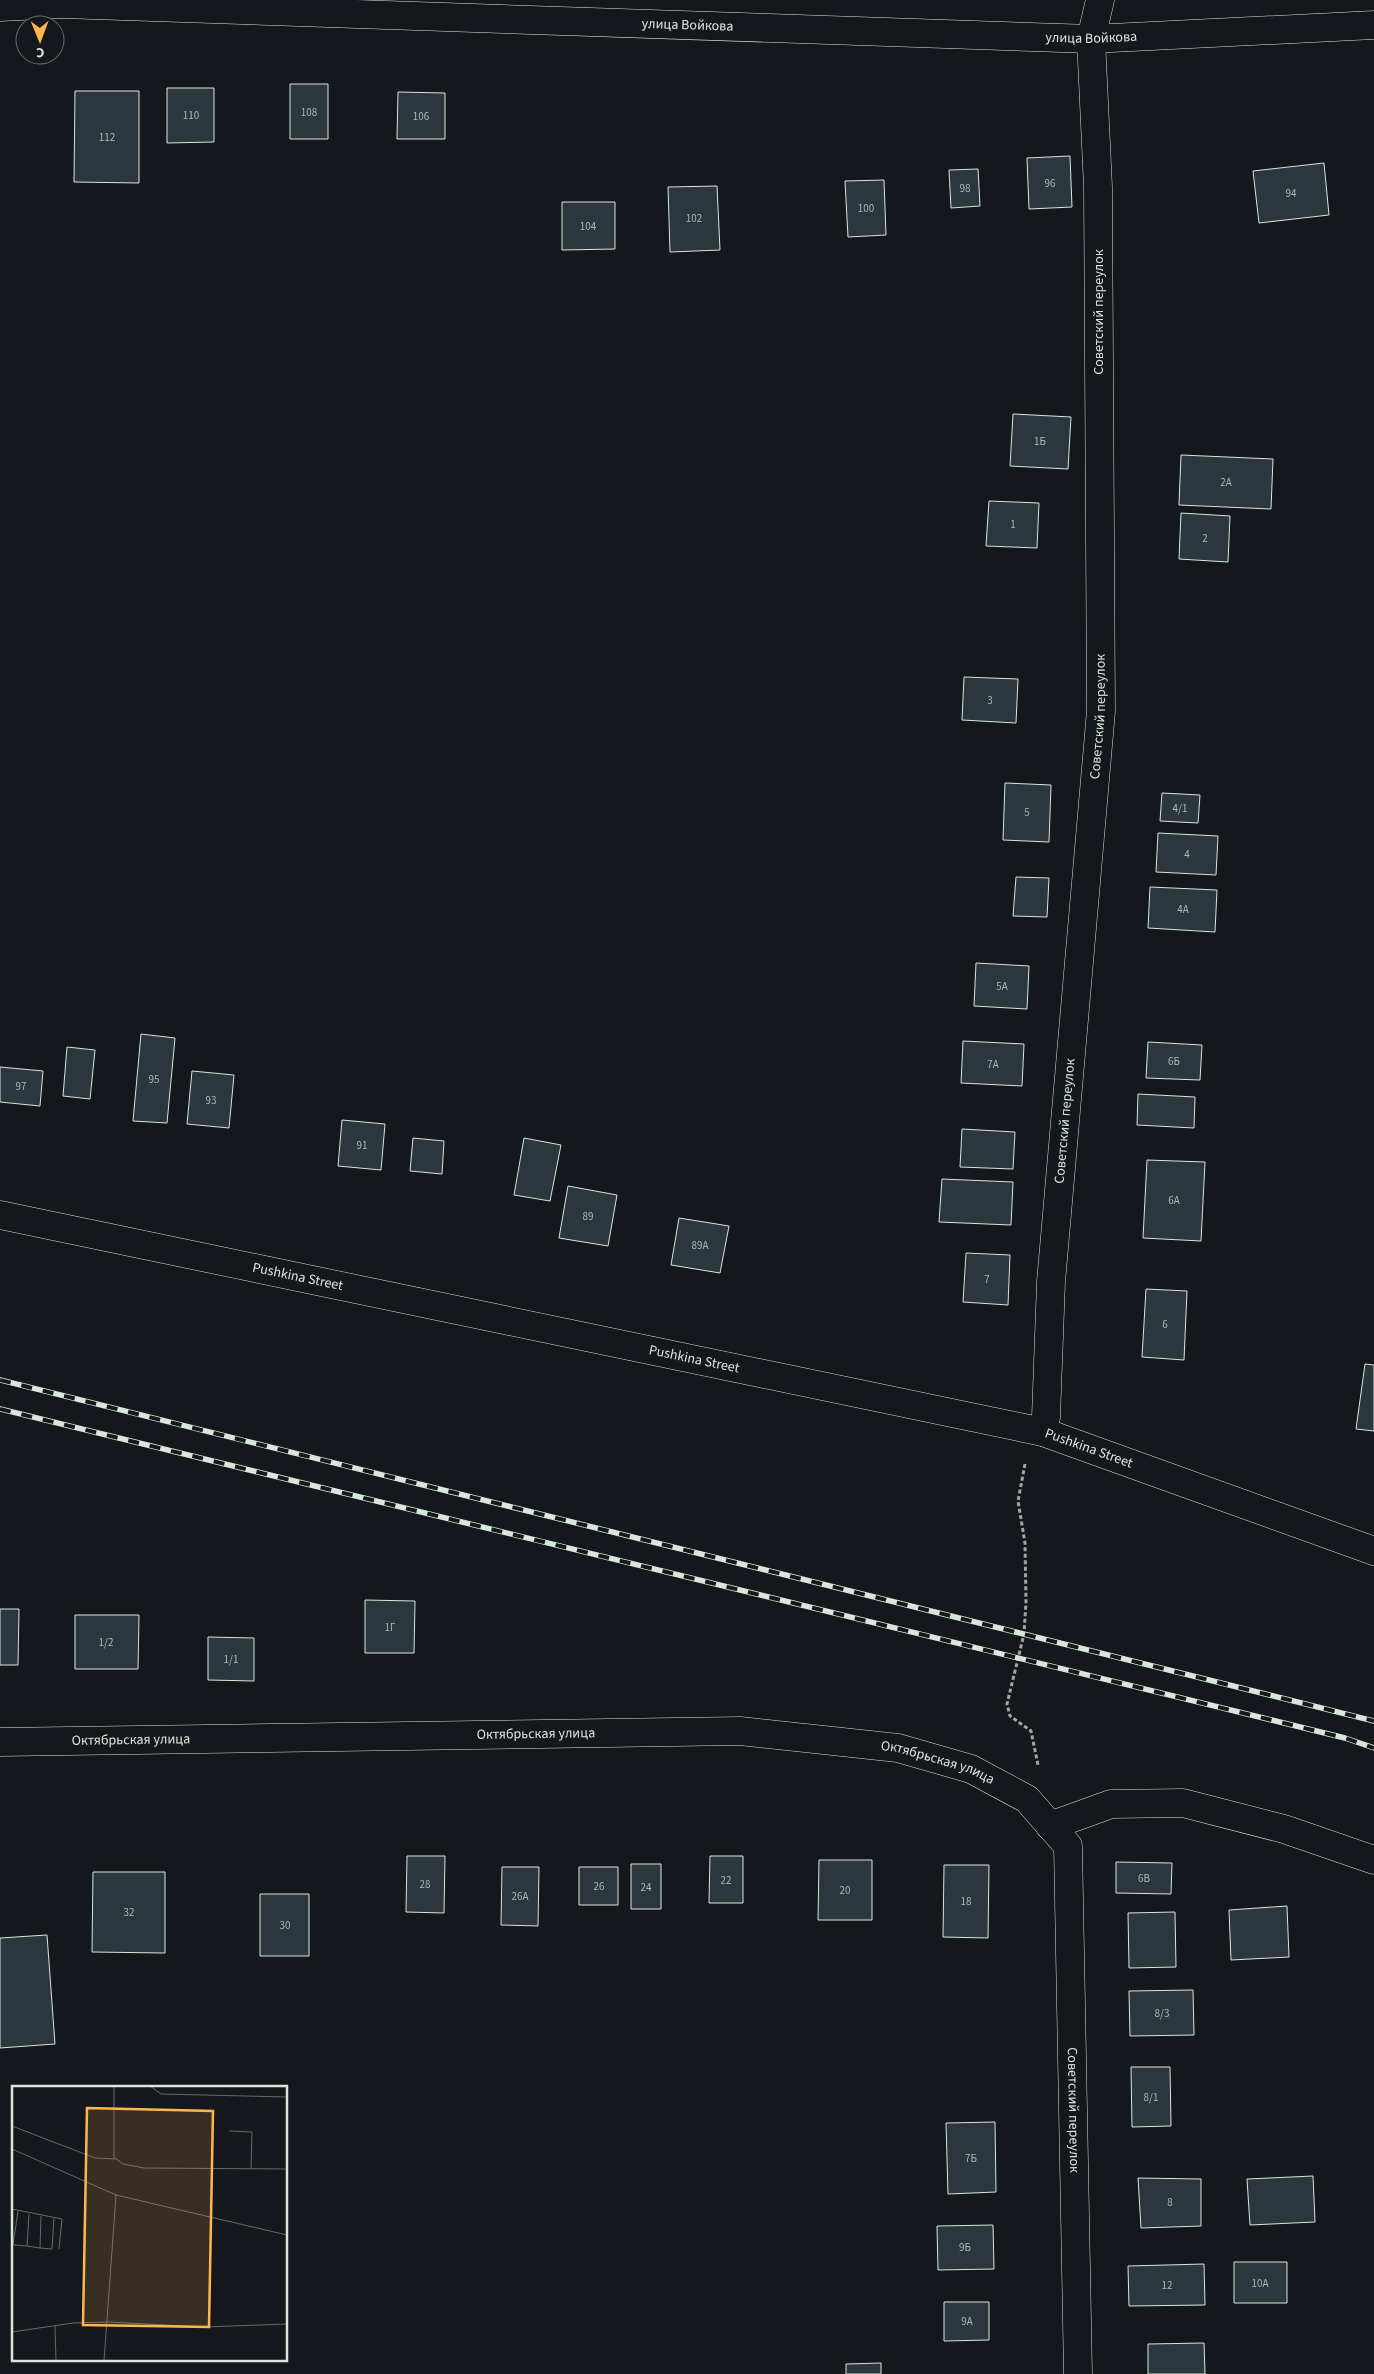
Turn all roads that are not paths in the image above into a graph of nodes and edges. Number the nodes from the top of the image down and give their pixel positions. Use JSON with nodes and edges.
{"nodes":[{"id":1,"x":1100,"y":0,"type":"edge"},
{"id":2,"x":0,"y":7,"type":"edge"},
{"id":3,"x":1374,"y":25,"type":"edge"},
{"id":4,"x":1091,"y":39,"type":"junction"},
{"id":5,"x":0,"y":1215,"type":"edge"},
{"id":6,"x":1043,"y":1432,"type":"junction"},
{"id":7,"x":1374,"y":1551,"type":"edge"},
{"id":8,"x":0,"y":1742,"type":"edge"},
{"id":9,"x":1042,"y":1817,"type":"junction"},
{"id":10,"x":1068,"y":1846,"type":"joint"},
{"id":11,"x":1374,"y":1860,"type":"edge"},
{"id":12,"x":1078,"y":2374,"type":"edge"}],
"edges":[{"from":1,"to":4,"type":"street","name":"Советский переулок"},
{"from":2,"to":4,"type":"street","name":"улица Войкова"},
{"from":3,"to":4,"type":"street","name":"улица Войкова"},
{"from":4,"to":6,"type":"street","name":"Советский переулок"},
{"from":5,"to":6,"type":"street","name":"Pushkina Street"},
{"from":6,"to":7,"type":"street","name":"Pushkina Street"},
{"from":8,"to":9,"type":"street","name":"Октябрьская улица"},
{"from":9,"to":10,"type":"street","name":"Октябрьская улица"},
{"from":9,"to":11,"type":"street"},
{"from":10,"to":12,"type":"street","name":"Советский переулок"}]}
